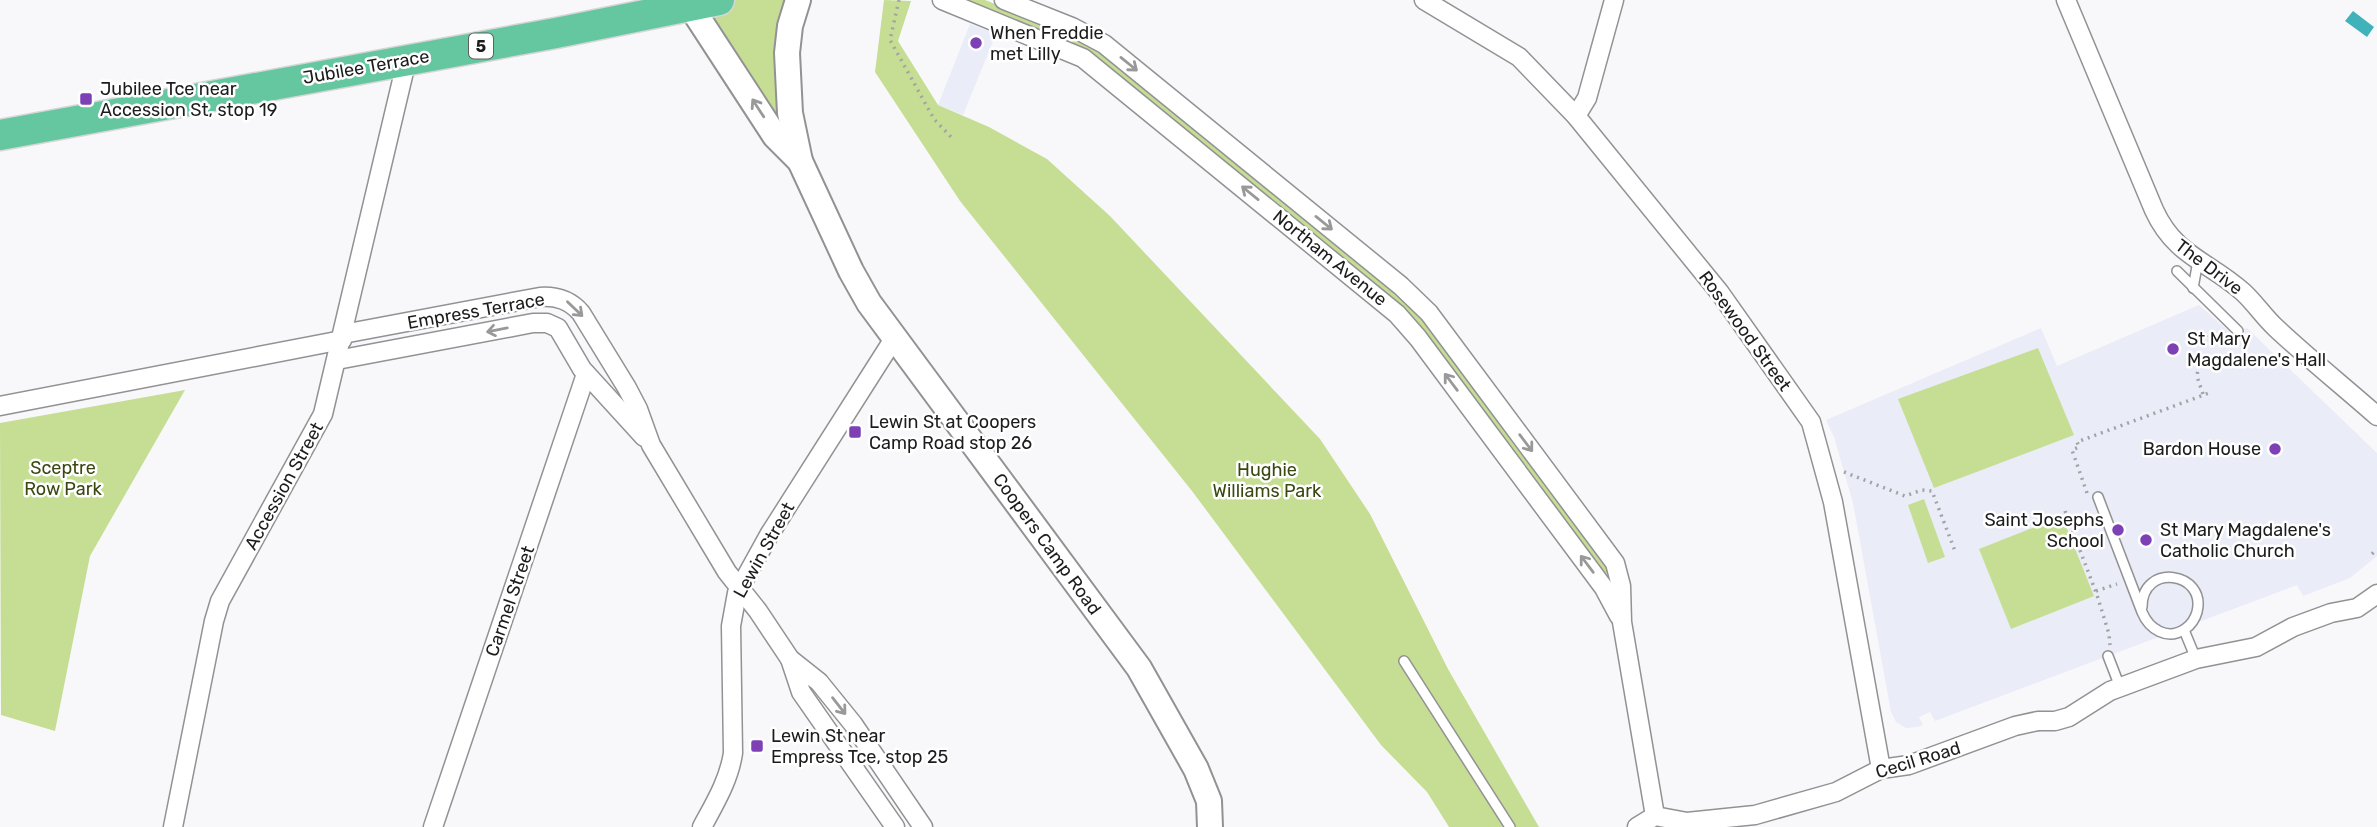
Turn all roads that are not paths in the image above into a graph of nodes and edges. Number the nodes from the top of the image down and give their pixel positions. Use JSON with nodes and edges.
{"nodes":[{"id":1,"x":798,"y":0,"type":"edge"},
{"id":2,"x":942,"y":0,"type":"edge"},
{"id":3,"x":1004,"y":0,"type":"edge"},
{"id":4,"x":1424,"y":0,"type":"edge"},
{"id":5,"x":1614,"y":0,"type":"edge"},
{"id":6,"x":2066,"y":0,"type":"edge"},
{"id":7,"x":688,"y":4,"type":"edge"},
{"id":8,"x":407,"y":60,"type":"junction"},
{"id":9,"x":1576,"y":117,"type":"junction"},
{"id":10,"x":0,"y":135,"type":"edge"},
{"id":11,"x":800,"y":161,"type":"junction"},
{"id":12,"x":2197,"y":261,"type":"junction"},
{"id":13,"x":2177,"y":271,"type":"dead end"},
{"id":14,"x":2193,"y":288,"type":"junction"},
{"id":15,"x":2238,"y":331,"type":"dead end"},
{"id":16,"x":342,"y":337,"type":"junction"},
{"id":17,"x":895,"y":337,"type":"junction"},
{"id":18,"x":337,"y":360,"type":"junction"},
{"id":19,"x":586,"y":374,"type":"junction"},
{"id":20,"x":0,"y":406,"type":"edge"},
{"id":21,"x":2377,"y":416,"type":"edge"},
{"id":22,"x":651,"y":444,"type":"junction"},
{"id":23,"x":2098,"y":497,"type":"dead end"},
{"id":24,"x":2377,"y":583,"type":"edge"},
{"id":25,"x":739,"y":587,"type":"junction"},
{"id":26,"x":2377,"y":594,"type":"edge"},
{"id":27,"x":2141,"y":607,"type":"junction"},
{"id":28,"x":1622,"y":622,"type":"junction"},
{"id":29,"x":2184,"y":630,"type":"junction"},
{"id":30,"x":2108,"y":656,"type":"dead end"},
{"id":31,"x":790,"y":659,"type":"junction"},
{"id":32,"x":2196,"y":659,"type":"junction"},
{"id":33,"x":1404,"y":662,"type":"dead end"},
{"id":34,"x":2114,"y":684,"type":"junction"},
{"id":35,"x":1881,"y":769,"type":"junction"},
{"id":36,"x":1656,"y":816,"type":"junction"},
{"id":37,"x":173,"y":827,"type":"edge"},
{"id":38,"x":433,"y":827,"type":"edge"},
{"id":39,"x":702,"y":827,"type":"edge"},
{"id":40,"x":895,"y":827,"type":"edge"},
{"id":41,"x":923,"y":827,"type":"edge"},
{"id":42,"x":1210,"y":827,"type":"edge"},
{"id":43,"x":1510,"y":827,"type":"edge"},
{"id":44,"x":1637,"y":827,"type":"edge"}],
"edges":[{"from":1,"to":11,"type":"main road","name":"Coopers Camp Road"},
{"from":28,"to":2,"type":"street","name":"Northam Avenue","one_way":true},
{"from":3,"to":28,"type":"street","name":"Northam Avenue","one_way":true},
{"from":4,"to":9,"type":"street","name":"Rosewood Street"},
{"from":5,"to":9,"type":"street"},
{"from":6,"to":12,"type":"street","name":"The Drive"},
{"from":7,"to":8,"type":"highway","name":"Jubilee Terrace","number":"5"},
{"from":11,"to":7,"type":"main road","name":"Coopers Camp Road","one_way":true},
{"from":8,"to":10,"type":"highway","name":"Jubilee Terrace","number":"5"},
{"from":8,"to":16,"type":"street","name":"Accession Street"},
{"from":9,"to":35,"type":"street","name":"Rosewood Street"},
{"from":11,"to":17,"type":"main road","name":"Coopers Camp Road"},
{"from":12,"to":14,"type":"lane"},
{"from":12,"to":21,"type":"street","name":"The Drive"},
{"from":13,"to":14,"type":"lane"},
{"from":14,"to":15,"type":"lane"},
{"from":16,"to":18,"type":"street","name":"Accession Street"},
{"from":16,"to":20,"type":"street","name":"Empress Terrace"},
{"from":16,"to":22,"type":"street","name":"Empress Terrace","one_way":true},
{"from":17,"to":25,"type":"street","name":"Lewin Street"},
{"from":17,"to":42,"type":"main road","name":"Coopers Camp Road"},
{"from":19,"to":18,"type":"street","name":"Empress Terrace","one_way":true},
{"from":18,"to":37,"type":"street","name":"Accession Street"},
{"from":19,"to":22,"type":"street","name":"Empress Terrace"},
{"from":19,"to":38,"type":"street","name":"Carmel Street"},
{"from":22,"to":25,"type":"street","name":"Empress Terrace"},
{"from":23,"to":27,"type":"lane"},
{"from":24,"to":32,"type":"street","name":"Cecil Road"},
{"from":25,"to":31,"type":"street","name":"Empress Terrace"},
{"from":25,"to":39,"type":"street","name":"Lewin Street"},
{"from":26,"to":32,"type":"street","name":"Cecil Road"},
{"from":27,"to":29,"type":"lane"},
{"from":27,"to":29,"type":"lane"},
{"from":28,"to":36,"type":"street","name":"Northam Avenue"},
{"from":29,"to":32,"type":"lane"},
{"from":30,"to":34,"type":"lane"},
{"from":31,"to":40,"type":"street","name":"Empress Terrace"},
{"from":31,"to":41,"type":"street","name":"Empress Terrace","one_way":true},
{"from":32,"to":34,"type":"street","name":"Cecil Road"},
{"from":33,"to":43,"type":"lane"},
{"from":34,"to":35,"type":"street","name":"Cecil Road"},
{"from":35,"to":36,"type":"street","name":"Cecil Road"},
{"from":36,"to":44,"type":"street"}]}
